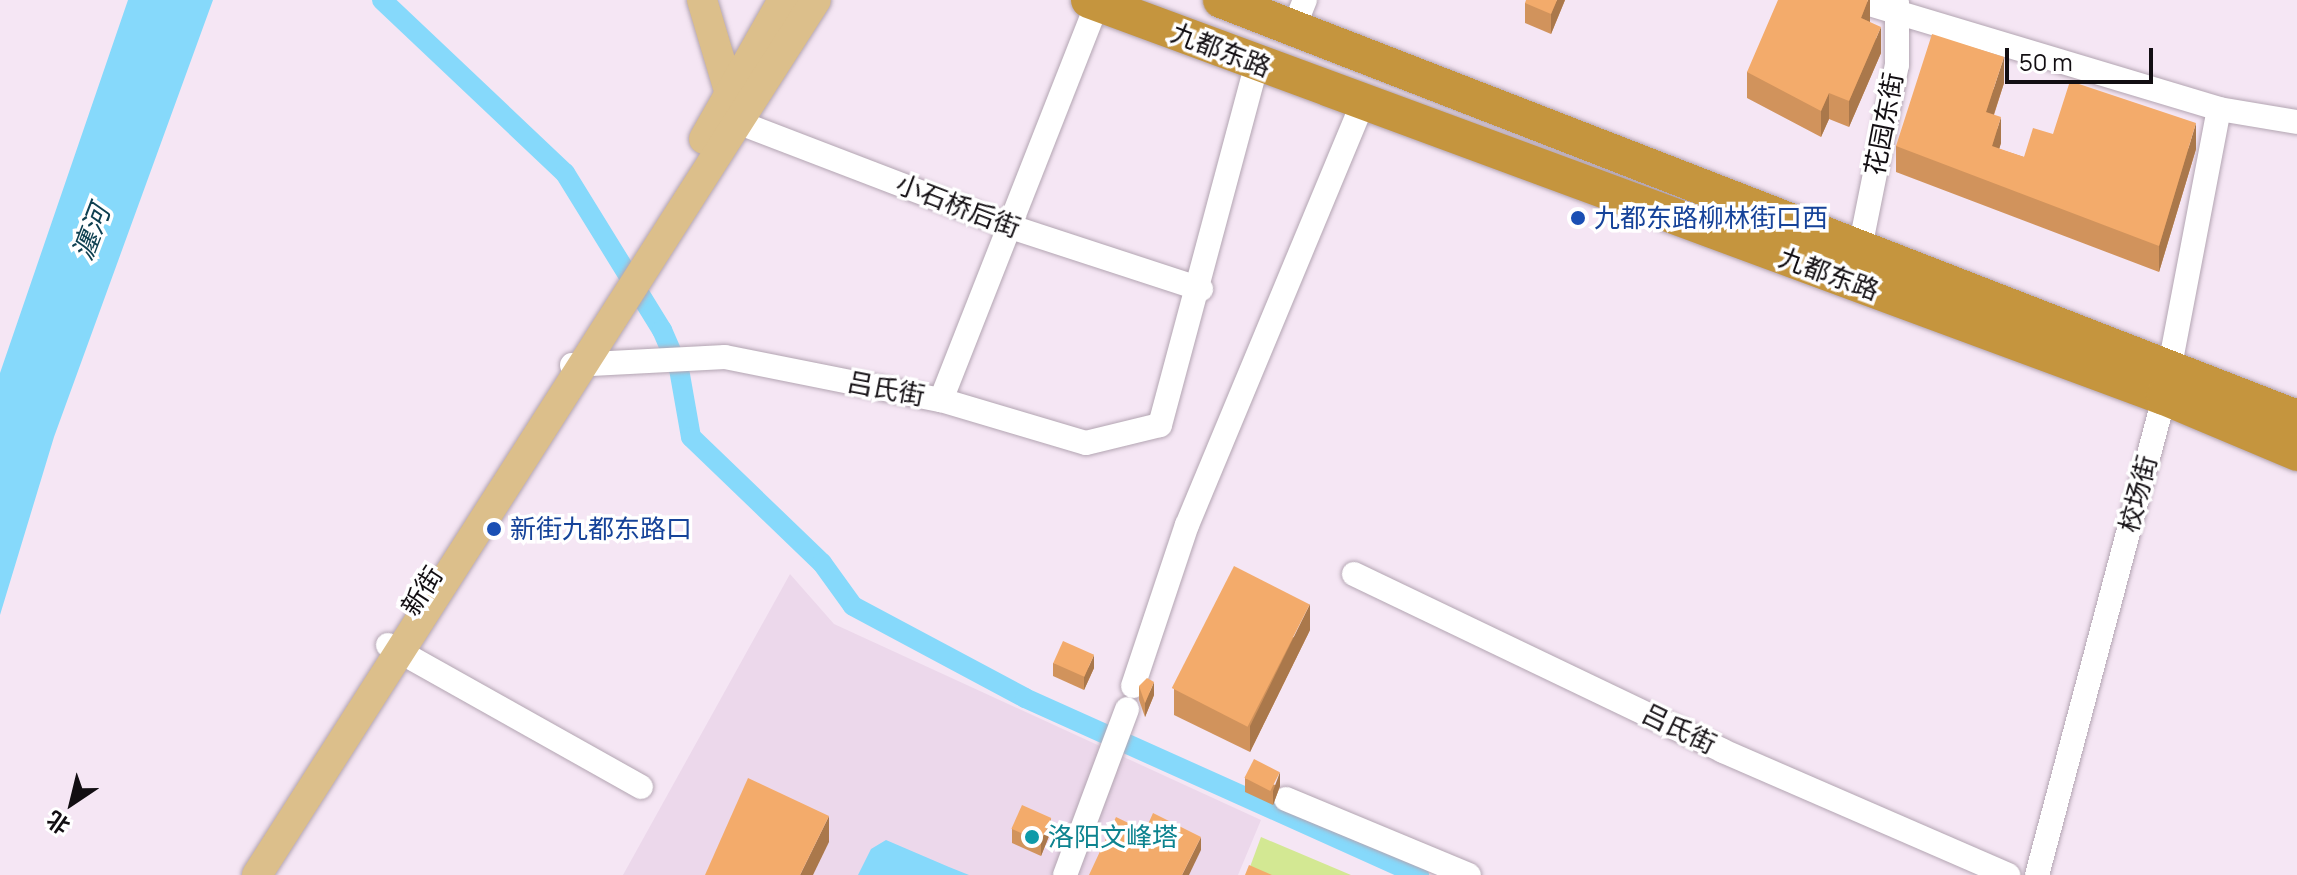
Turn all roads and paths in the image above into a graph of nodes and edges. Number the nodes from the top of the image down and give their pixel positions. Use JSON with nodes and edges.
{"nodes":[{"id":1,"x":702,"y":0,"type":"edge"},
{"id":2,"x":783,"y":0,"type":"edge"},
{"id":3,"x":816,"y":0,"type":"edge"},
{"id":4,"x":1221,"y":0,"type":"edge"},
{"id":5,"x":1255,"y":0,"type":"edge"},
{"id":6,"x":1856,"y":0,"type":"edge"},
{"id":7,"x":1093,"y":2,"type":"edge"},
{"id":8,"x":1895,"y":8,"type":"edge"},
{"id":9,"x":1299,"y":13,"type":"edge"},
{"id":10,"x":1257,"y":64,"type":"junction"},
{"id":11,"x":1363,"y":103,"type":"junction"},
{"id":12,"x":2219,"y":109,"type":"junction"},
{"id":13,"x":729,"y":111,"type":"junction"},
{"id":14,"x":2297,"y":122,"type":"edge"},
{"id":15,"x":1011,"y":227,"type":"junction"},
{"id":16,"x":1860,"y":248,"type":"junction"},
{"id":17,"x":1201,"y":289,"type":"junction"},
{"id":18,"x":574,"y":365,"type":"junction"},
{"id":19,"x":2167,"y":383,"type":"junction"},
{"id":20,"x":941,"y":400,"type":"junction"},
{"id":21,"x":2297,"y":418,"type":"edge"},
{"id":22,"x":2297,"y":453,"type":"edge"},
{"id":23,"x":1354,"y":574,"type":"dead end"},
{"id":24,"x":394,"y":648,"type":"junction"},
{"id":25,"x":641,"y":787,"type":"dead end"},
{"id":26,"x":1286,"y":799,"type":"dead end"},
{"id":27,"x":240,"y":875,"type":"edge"},
{"id":28,"x":257,"y":875,"type":"edge"},
{"id":29,"x":1065,"y":875,"type":"edge"},
{"id":30,"x":1469,"y":875,"type":"edge"},
{"id":31,"x":2008,"y":875,"type":"edge"},
{"id":32,"x":2037,"y":875,"type":"edge"}],
"edges":[{"from":1,"to":13,"type":"main road"},
{"from":2,"to":13,"type":"main road"},
{"from":3,"to":13,"type":"main road"},
{"from":4,"to":9,"type":"highway","name":"九都东路"},
{"from":5,"to":9,"type":"main road"},
{"from":6,"to":8,"type":"street"},
{"from":7,"to":10,"type":"highway","name":"九都东路"},
{"from":7,"to":15,"type":"street"},
{"from":8,"to":12,"type":"street"},
{"from":8,"to":16,"type":"street","name":"花园东街"},
{"from":9,"to":16,"type":"highway","name":"九都东路"},
{"from":10,"to":11,"type":"highway","name":"九都东路"},
{"from":10,"to":17,"type":"street"},
{"from":11,"to":19,"type":"highway","name":"九都东路"},
{"from":11,"to":29,"type":"street"},
{"from":12,"to":14,"type":"street"},
{"from":12,"to":19,"type":"street","name":"校场街"},
{"from":13,"to":15,"type":"street","name":"小石桥后街"},
{"from":13,"to":18,"type":"main road","name":"新街"},
{"from":15,"to":17,"type":"street","name":"小石桥后街"},
{"from":15,"to":20,"type":"street"},
{"from":16,"to":19,"type":"highway","name":"九都东路"},
{"from":17,"to":20,"type":"street","name":"吕氏街"},
{"from":18,"to":20,"type":"street","name":"吕氏街"},
{"from":18,"to":24,"type":"main road","name":"新街"},
{"from":19,"to":21,"type":"highway","name":"九都东路"},
{"from":19,"to":22,"type":"highway","name":"九都东路"},
{"from":19,"to":32,"type":"street","name":"校场街"},
{"from":23,"to":31,"type":"street","name":"吕氏街"},
{"from":24,"to":25,"type":"street"},
{"from":24,"to":27,"type":"main road","name":"新街"},
{"from":24,"to":28,"type":"main road"},
{"from":26,"to":30,"type":"street"}]}
